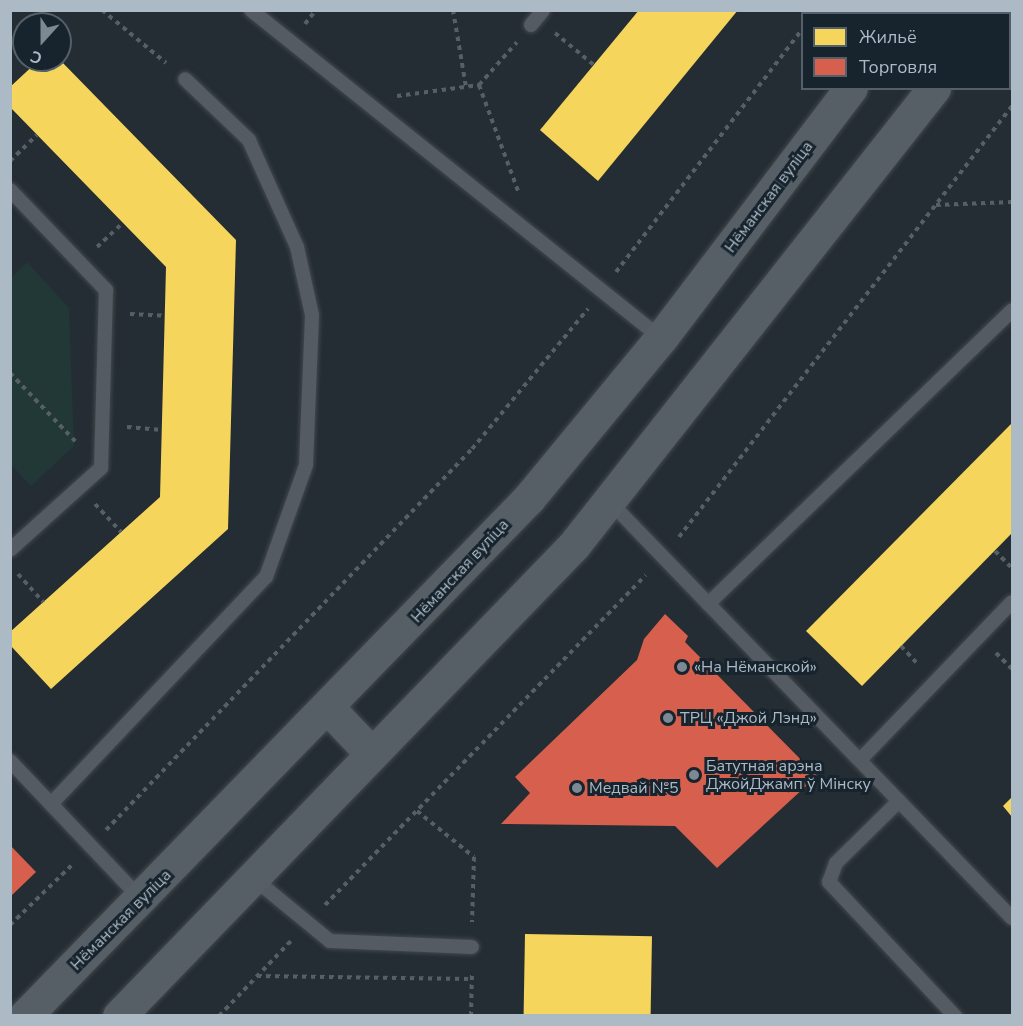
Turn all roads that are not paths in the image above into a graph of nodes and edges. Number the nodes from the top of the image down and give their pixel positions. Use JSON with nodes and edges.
{"nodes":[{"id":1,"x":250,"y":10,"type":"edge"},
{"id":2,"x":185,"y":79,"type":"road end"},
{"id":3,"x":849,"y":90,"type":"edge"},
{"id":4,"x":932,"y":90,"type":"edge"},
{"id":5,"x":10,"y":190,"type":"edge"},
{"id":6,"x":1012,"y":310,"type":"edge"},
{"id":7,"x":661,"y":338,"type":"junction"},
{"id":8,"x":609,"y":501,"type":"junction"},
{"id":9,"x":10,"y":550,"type":"edge"},
{"id":10,"x":1012,"y":602,"type":"edge"},
{"id":11,"x":708,"y":604,"type":"junction"},
{"id":12,"x":329,"y":709,"type":"junction"},
{"id":13,"x":371,"y":753,"type":"junction"},
{"id":14,"x":860,"y":760,"type":"junction"},
{"id":15,"x":10,"y":761,"type":"edge"},
{"id":16,"x":899,"y":801,"type":"junction"},
{"id":17,"x":51,"y":804,"type":"junction"},
{"id":18,"x":252,"y":877,"type":"junction"},
{"id":19,"x":142,"y":900,"type":"junction"},
{"id":20,"x":1012,"y":918,"type":"edge"},
{"id":21,"x":472,"y":947,"type":"road end"},
{"id":22,"x":25,"y":1016,"type":"edge"},
{"id":23,"x":119,"y":1016,"type":"edge"},
{"id":24,"x":955,"y":1016,"type":"edge"}],
"edges":[{"from":1,"to":7,"type":"lane"},
{"from":2,"to":17,"type":"lane"},
{"from":3,"to":7,"type":"main road","name":"Нёманская вуліца"},
{"from":4,"to":8,"type":"main road"},
{"from":5,"to":9,"type":"lane"},
{"from":6,"to":11,"type":"lane"},
{"from":7,"to":12,"type":"main road","name":"Нёманская вуліца"},
{"from":8,"to":11,"type":"lane"},
{"from":8,"to":13,"type":"main road"},
{"from":10,"to":14,"type":"lane"},
{"from":11,"to":14,"type":"lane"},
{"from":12,"to":13,"type":"main road"},
{"from":12,"to":19,"type":"main road","name":"Нёманская вуліца"},
{"from":13,"to":18,"type":"main road"},
{"from":14,"to":16,"type":"lane"},
{"from":15,"to":17,"type":"lane"},
{"from":16,"to":20,"type":"lane"},
{"from":16,"to":24,"type":"lane"},
{"from":17,"to":19,"type":"lane"},
{"from":18,"to":21,"type":"lane"},
{"from":18,"to":23,"type":"main road"},
{"from":19,"to":22,"type":"main road","name":"Нёманская вуліца"}]}
